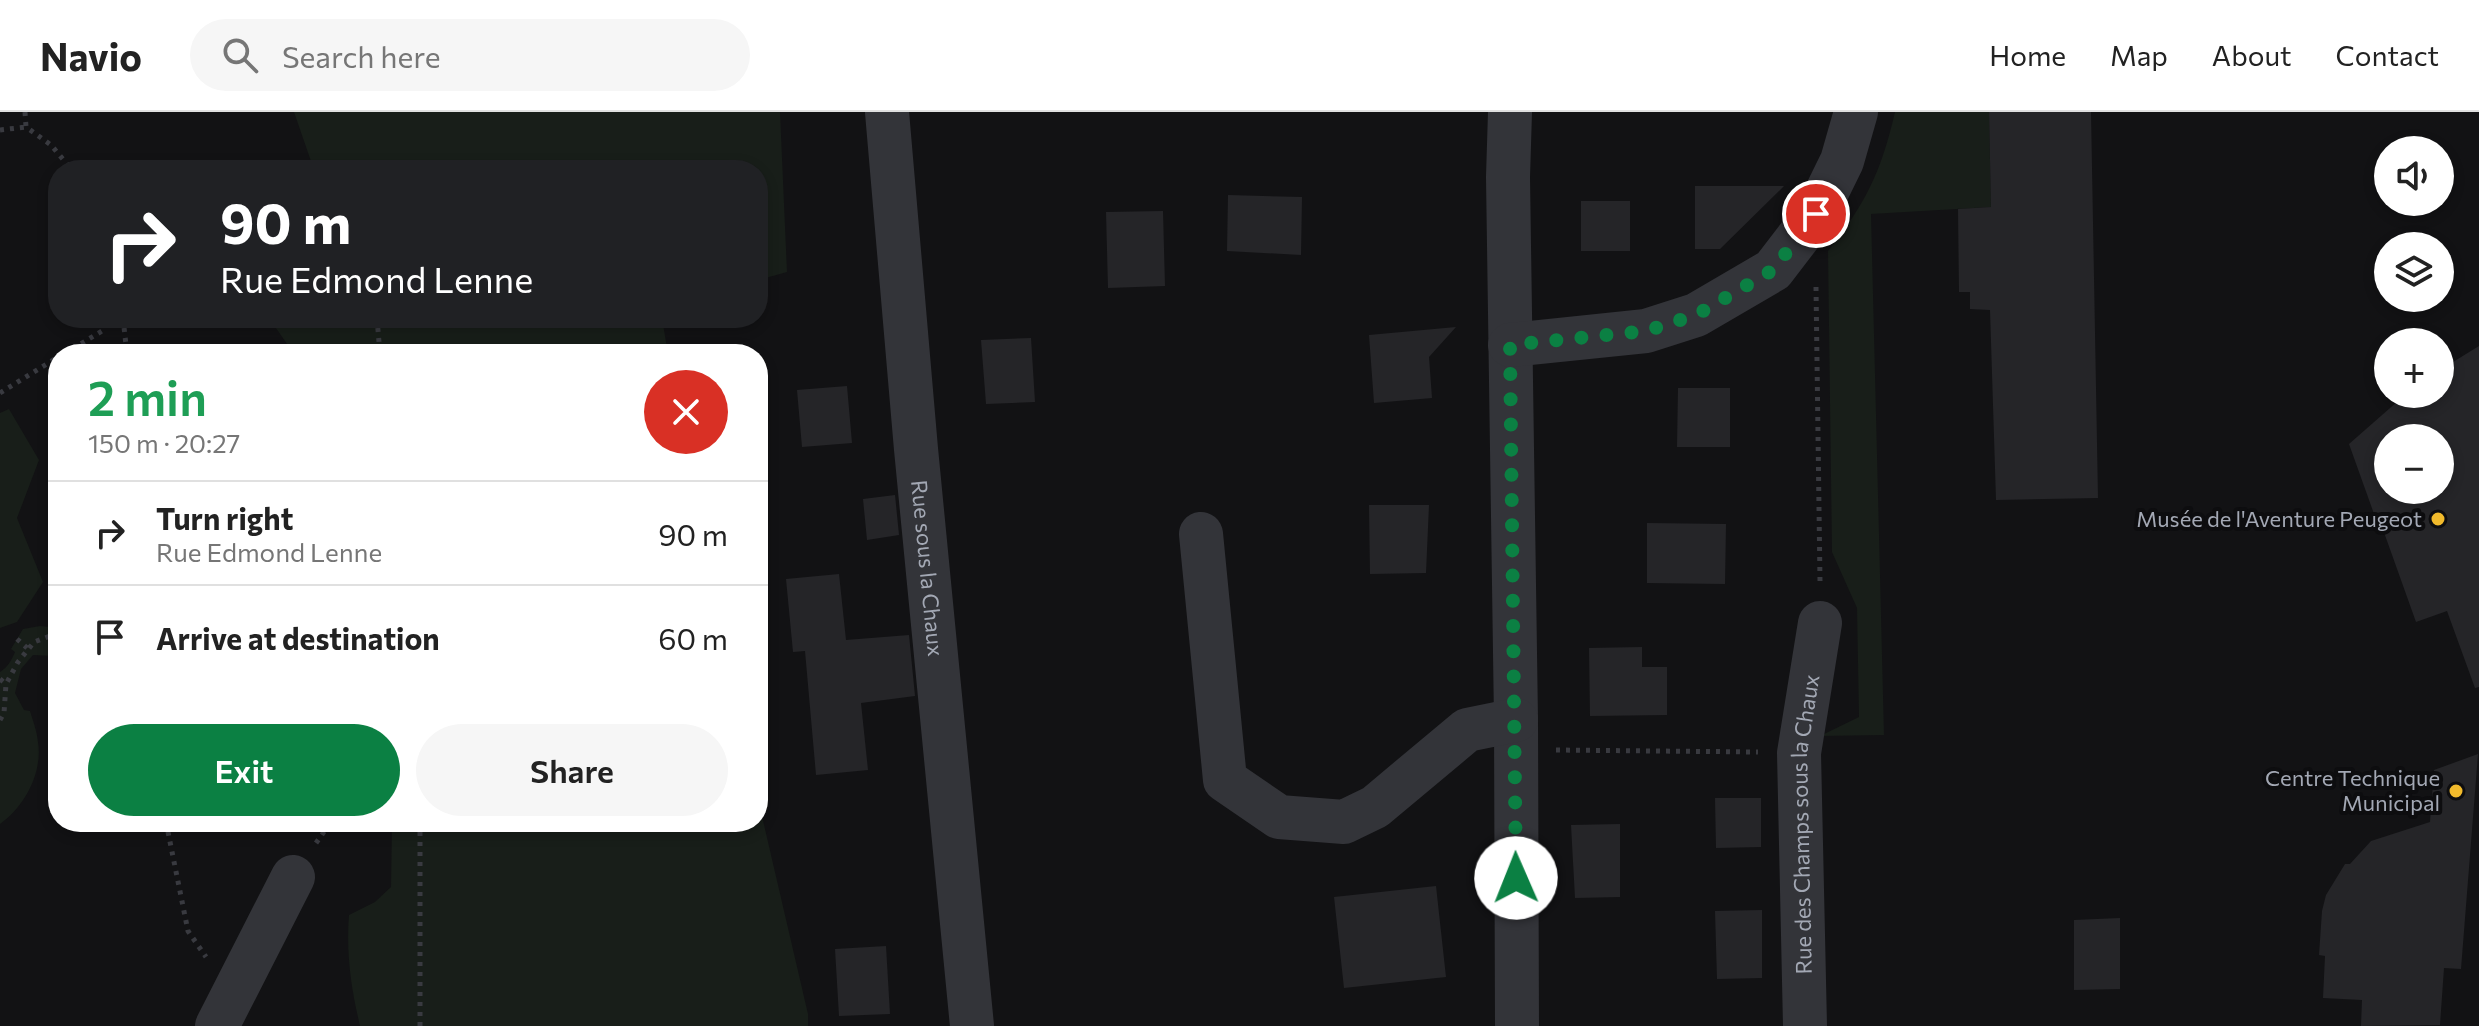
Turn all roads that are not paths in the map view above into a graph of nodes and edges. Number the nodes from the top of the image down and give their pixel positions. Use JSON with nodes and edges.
{"nodes":[{"id":1,"x":887,"y":112,"type":"edge"},
{"id":2,"x":1510,"y":112,"type":"edge"},
{"id":3,"x":1856,"y":112,"type":"edge"},
{"id":4,"x":1510,"y":345,"type":"junction"},
{"id":5,"x":1201,"y":534,"type":"dead end"},
{"id":6,"x":1820,"y":623,"type":"road end"},
{"id":7,"x":1516,"y":734,"type":"junction"},
{"id":8,"x":293,"y":877,"type":"dead end"},
{"id":9,"x":217,"y":1026,"type":"edge"},
{"id":10,"x":972,"y":1026,"type":"edge"},
{"id":11,"x":1517,"y":1026,"type":"edge"},
{"id":12,"x":1805,"y":1026,"type":"edge"}],
"edges":[{"from":1,"to":10,"type":"street","name":"Rue sous la Chaux"},
{"from":2,"to":4,"type":"street"},
{"from":3,"to":4,"type":"street"},
{"from":4,"to":7,"type":"street"},
{"from":5,"to":7,"type":"street"},
{"from":6,"to":12,"type":"street","name":"Rue des Champs sous la Chaux"},
{"from":7,"to":11,"type":"street"},
{"from":8,"to":9,"type":"street"}]}
